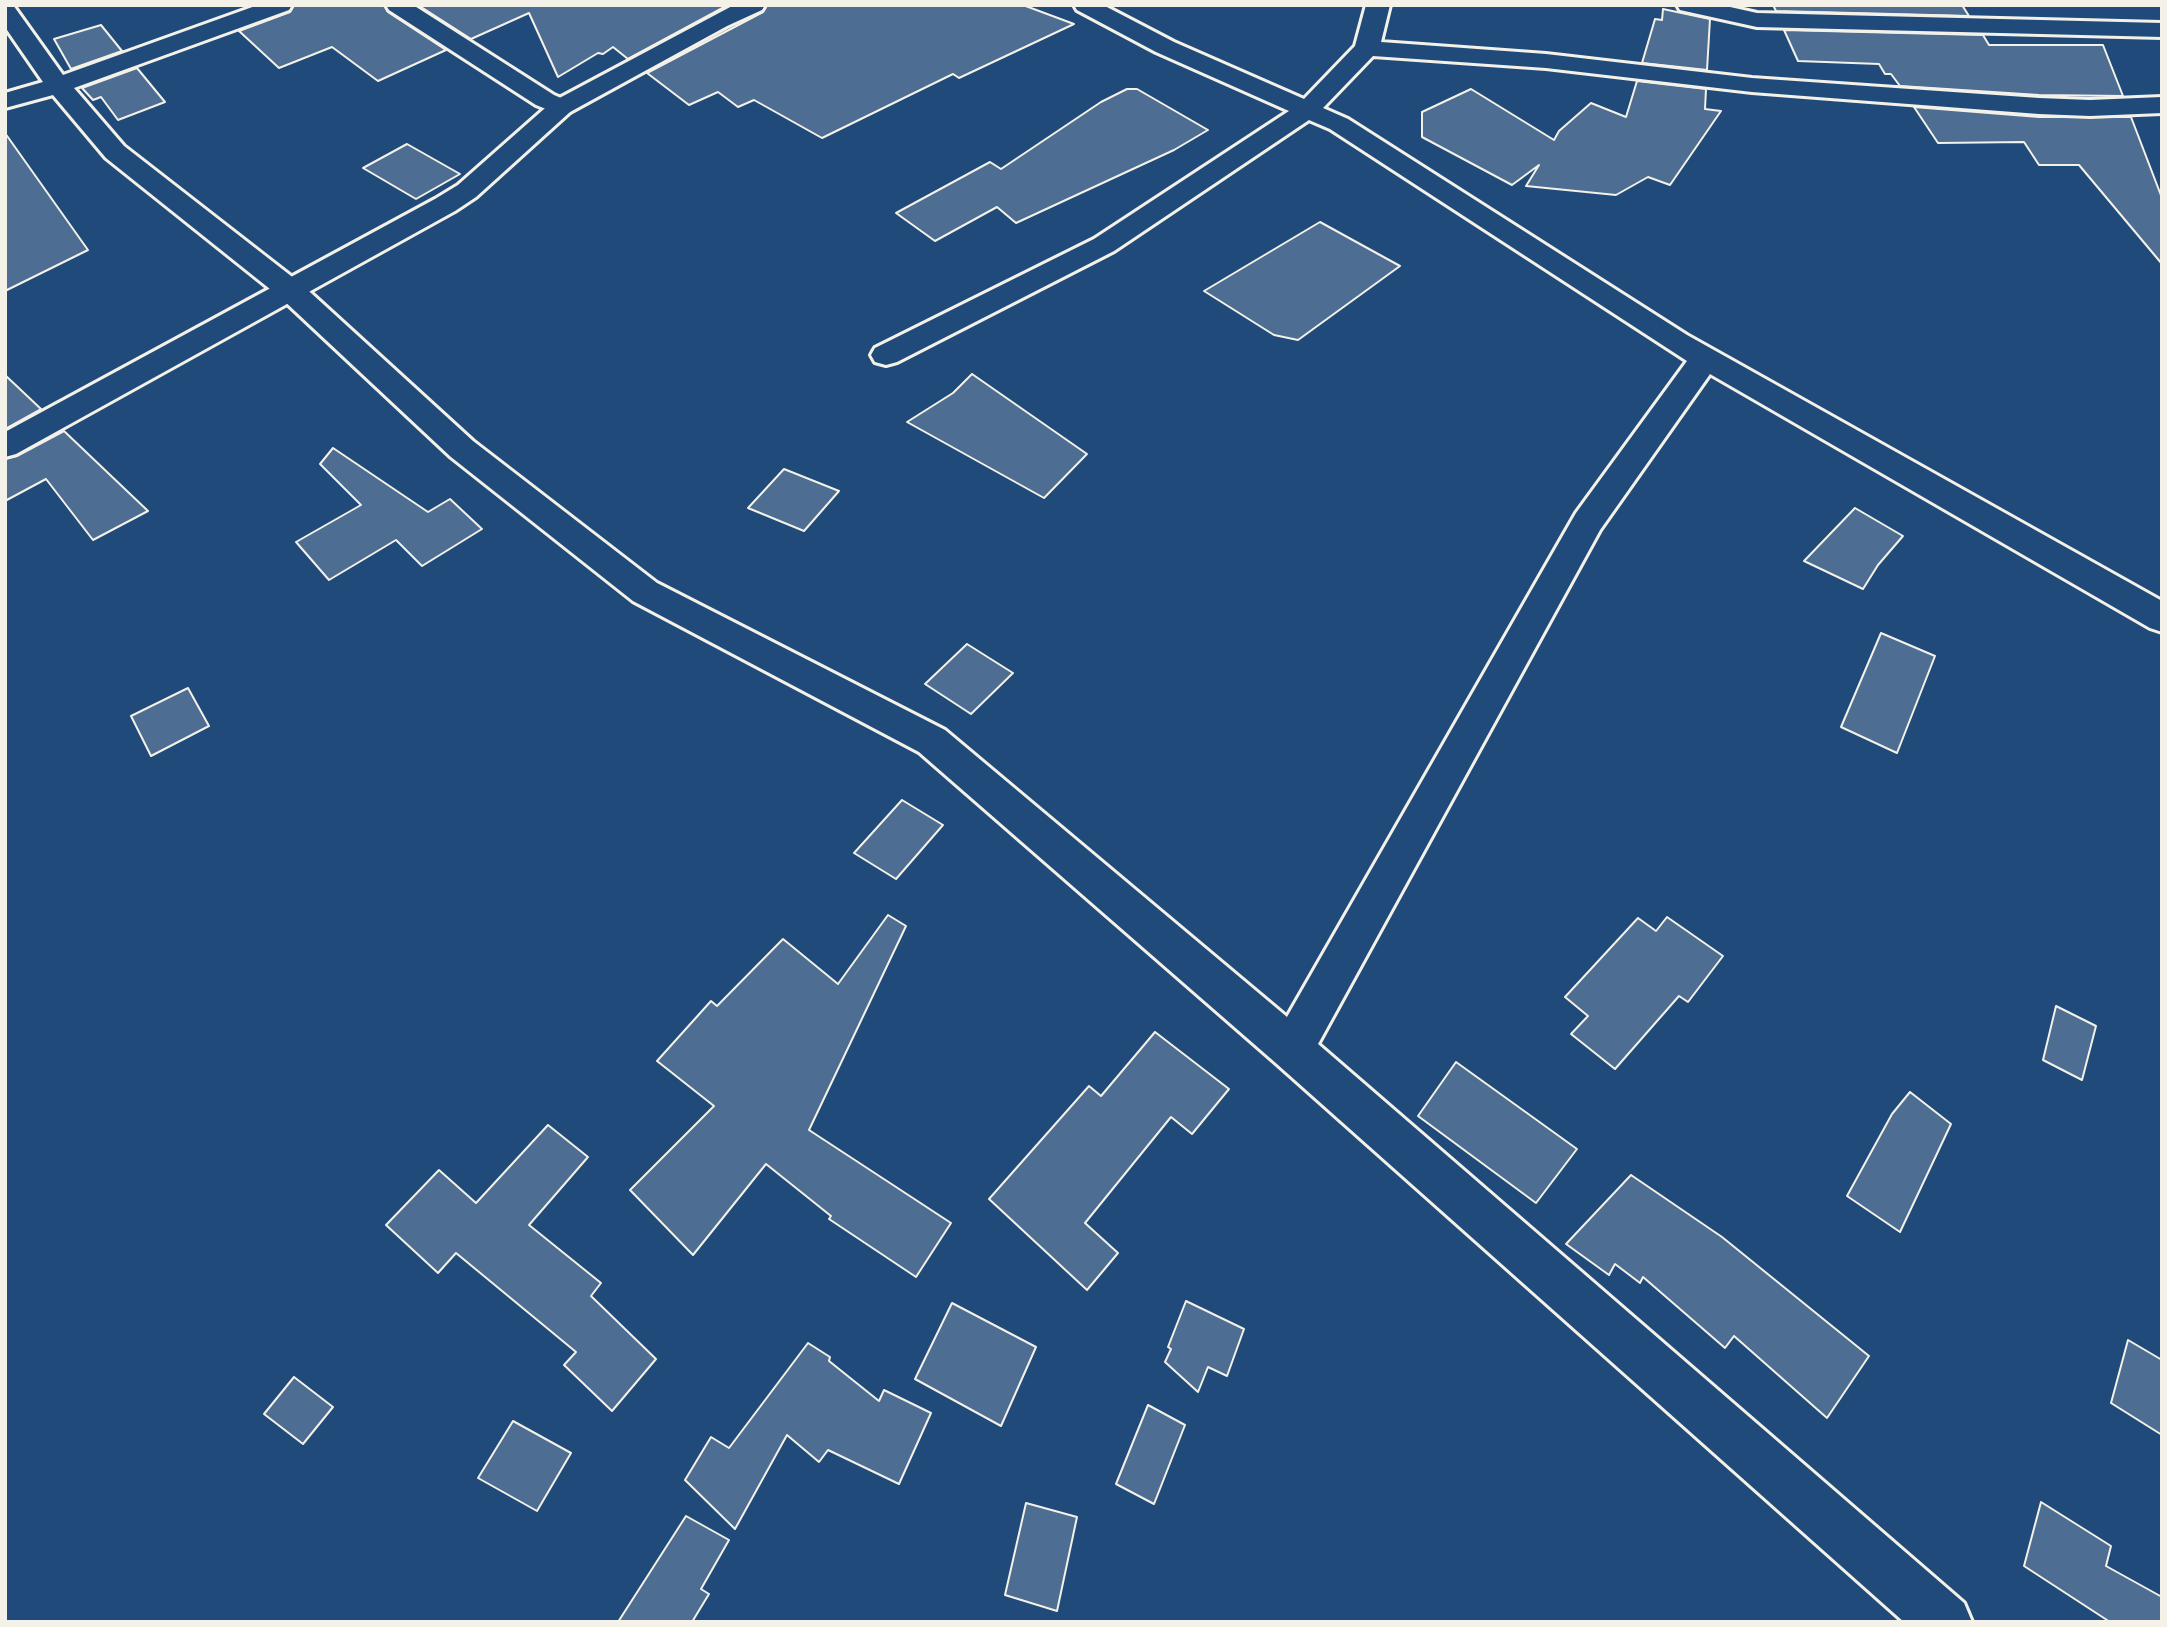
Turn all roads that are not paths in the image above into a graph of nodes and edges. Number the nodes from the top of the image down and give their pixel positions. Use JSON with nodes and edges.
{"nodes":[{"id":1,"x":281,"y":5,"type":"edge"},
{"id":2,"x":397,"y":5,"type":"edge"},
{"id":3,"x":754,"y":5,"type":"edge"},
{"id":4,"x":1085,"y":5,"type":"edge"},
{"id":5,"x":1378,"y":5,"type":"edge"},
{"id":6,"x":1688,"y":5,"type":"edge"},
{"id":7,"x":5,"y":10,"type":"edge"},
{"id":8,"x":2162,"y":30,"type":"edge"},
{"id":9,"x":1367,"y":48,"type":"junction"},
{"id":10,"x":58,"y":85,"type":"junction"},
{"id":11,"x":5,"y":101,"type":"edge"},
{"id":12,"x":2162,"y":104,"type":"edge"},
{"id":13,"x":561,"y":107,"type":"junction"},
{"id":14,"x":1307,"y":110,"type":"junction"},
{"id":15,"x":290,"y":290,"type":"junction"},
{"id":16,"x":886,"y":355,"type":"dead end"},
{"id":17,"x":1705,"y":358,"type":"junction"},
{"id":18,"x":5,"y":446,"type":"edge"},
{"id":19,"x":2162,"y":618,"type":"edge"},
{"id":20,"x":1292,"y":1049,"type":"junction"},
{"id":21,"x":1945,"y":1622,"type":"edge"}],
"edges":[{"from":1,"to":10,"type":"street"},
{"from":2,"to":13,"type":"street"},
{"from":3,"to":13,"type":"street"},
{"from":4,"to":14,"type":"street"},
{"from":5,"to":9,"type":"street"},
{"from":6,"to":8,"type":"street"},
{"from":7,"to":10,"type":"street"},
{"from":9,"to":12,"type":"street"},
{"from":9,"to":14,"type":"street"},
{"from":10,"to":11,"type":"street"},
{"from":10,"to":15,"type":"street"},
{"from":13,"to":15,"type":"street"},
{"from":14,"to":16,"type":"street"},
{"from":14,"to":17,"type":"street"},
{"from":15,"to":18,"type":"street"},
{"from":15,"to":20,"type":"street"},
{"from":17,"to":19,"type":"street"},
{"from":17,"to":20,"type":"street"},
{"from":20,"to":21,"type":"street"}]}
